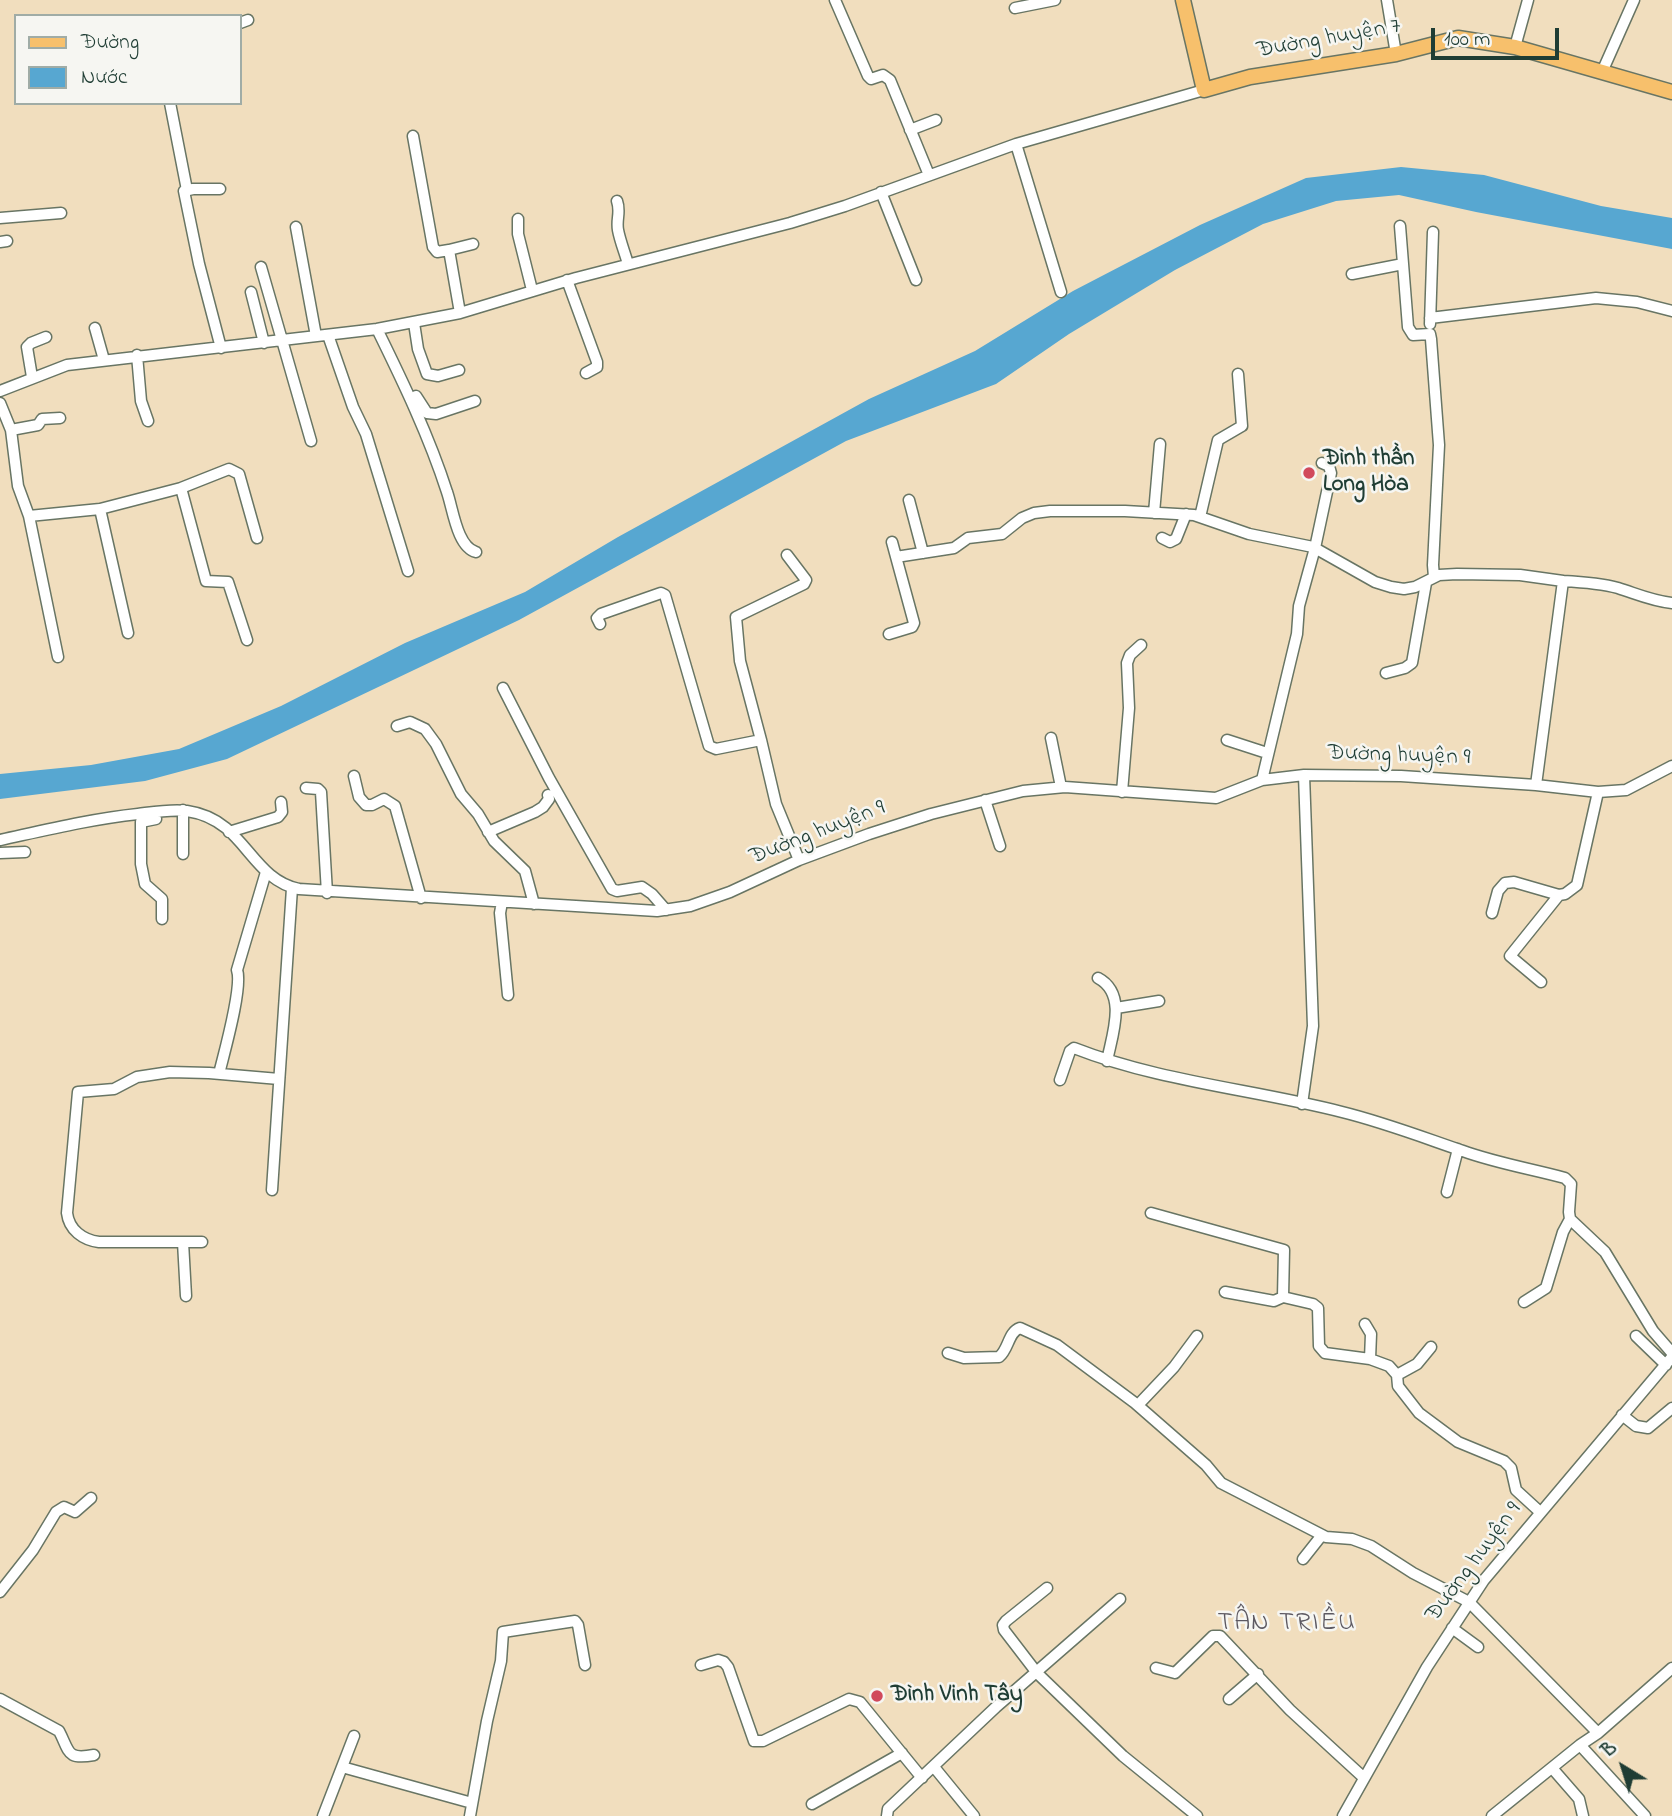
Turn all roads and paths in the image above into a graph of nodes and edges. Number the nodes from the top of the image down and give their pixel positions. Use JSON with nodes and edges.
{"nodes":[{"id":1,"x":835,"y":0,"type":"edge"},
{"id":2,"x":1055,"y":0,"type":"edge"},
{"id":3,"x":1183,"y":0,"type":"edge"},
{"id":4,"x":1387,"y":0,"type":"edge"},
{"id":5,"x":1528,"y":0,"type":"edge"},
{"id":6,"x":1634,"y":0,"type":"edge"},
{"id":7,"x":1015,"y":8,"type":"dead end"},
{"id":8,"x":1515,"y":47,"type":"junction"},
{"id":9,"x":1396,"y":54,"type":"junction"},
{"id":10,"x":1602,"y":72,"type":"junction"},
{"id":11,"x":1204,"y":89,"type":"junction"},
{"id":12,"x":1672,"y":92,"type":"edge"},
{"id":13,"x":170,"y":105,"type":"edge"},
{"id":14,"x":936,"y":120,"type":"dead end"},
{"id":15,"x":910,"y":130,"type":"junction"},
{"id":16,"x":413,"y":136,"type":"dead end"},
{"id":17,"x":1016,"y":144,"type":"junction"},
{"id":18,"x":929,"y":175,"type":"junction"},
{"id":19,"x":220,"y":189,"type":"dead end"},
{"id":20,"x":187,"y":190,"type":"junction"},
{"id":21,"x":881,"y":192,"type":"junction"},
{"id":22,"x":617,"y":201,"type":"dead end"},
{"id":23,"x":61,"y":213,"type":"dead end"},
{"id":24,"x":0,"y":218,"type":"edge"},
{"id":25,"x":518,"y":219,"type":"dead end"},
{"id":26,"x":1400,"y":226,"type":"dead end"},
{"id":27,"x":296,"y":227,"type":"dead end"},
{"id":28,"x":1433,"y":232,"type":"dead end"},
{"id":29,"x":473,"y":244,"type":"dead end"},
{"id":30,"x":449,"y":250,"type":"junction"},
{"id":31,"x":628,"y":264,"type":"junction"},
{"id":32,"x":1403,"y":264,"type":"junction"},
{"id":33,"x":261,"y":267,"type":"dead end"},
{"id":34,"x":1352,"y":274,"type":"dead end"},
{"id":35,"x":567,"y":280,"type":"junction"},
{"id":36,"x":916,"y":280,"type":"dead end"},
{"id":37,"x":533,"y":290,"type":"junction"},
{"id":38,"x":251,"y":292,"type":"dead end"},
{"id":39,"x":1061,"y":292,"type":"dead end"},
{"id":40,"x":1672,"y":311,"type":"edge"},
{"id":41,"x":460,"y":313,"type":"junction"},
{"id":42,"x":1430,"y":317,"type":"junction"},
{"id":43,"x":414,"y":323,"type":"junction"},
{"id":44,"x":94,"y":327,"type":"dead end"},
{"id":45,"x":379,"y":329,"type":"junction"},
{"id":46,"x":1430,"y":334,"type":"junction"},
{"id":47,"x":322,"y":335,"type":"junction"},
{"id":48,"x":46,"y":337,"type":"dead end"},
{"id":49,"x":283,"y":340,"type":"junction"},
{"id":50,"x":264,"y":343,"type":"junction"},
{"id":51,"x":221,"y":348,"type":"junction"},
{"id":52,"x":137,"y":355,"type":"junction"},
{"id":53,"x":104,"y":360,"type":"junction"},
{"id":54,"x":459,"y":370,"type":"dead end"},
{"id":55,"x":586,"y":373,"type":"dead end"},
{"id":56,"x":1238,"y":374,"type":"dead end"},
{"id":57,"x":32,"y":377,"type":"junction"},
{"id":58,"x":0,"y":391,"type":"edge"},
{"id":59,"x":475,"y":401,"type":"dead end"},
{"id":60,"x":0,"y":403,"type":"edge"},
{"id":61,"x":60,"y":418,"type":"dead end"},
{"id":62,"x":148,"y":421,"type":"dead end"},
{"id":63,"x":11,"y":430,"type":"junction"},
{"id":64,"x":311,"y":441,"type":"dead end"},
{"id":65,"x":1160,"y":444,"type":"dead end"},
{"id":66,"x":1322,"y":463,"type":"dead end"},
{"id":67,"x":181,"y":488,"type":"junction"},
{"id":68,"x":909,"y":500,"type":"dead end"},
{"id":69,"x":100,"y":509,"type":"junction"},
{"id":70,"x":1154,"y":513,"type":"junction"},
{"id":71,"x":1186,"y":514,"type":"junction"},
{"id":72,"x":29,"y":516,"type":"junction"},
{"id":73,"x":1200,"y":517,"type":"junction"},
{"id":74,"x":257,"y":538,"type":"dead end"},
{"id":75,"x":1162,"y":538,"type":"dead end"},
{"id":76,"x":892,"y":542,"type":"dead end"},
{"id":77,"x":1315,"y":548,"type":"junction"},
{"id":78,"x":477,"y":552,"type":"dead end"},
{"id":79,"x":923,"y":553,"type":"junction"},
{"id":80,"x":787,"y":555,"type":"dead end"},
{"id":81,"x":896,"y":557,"type":"junction"},
{"id":82,"x":408,"y":571,"type":"dead end"},
{"id":83,"x":1430,"y":580,"type":"junction"},
{"id":84,"x":1563,"y":581,"type":"junction"},
{"id":85,"x":1672,"y":603,"type":"edge"},
{"id":86,"x":600,"y":624,"type":"dead end"},
{"id":87,"x":128,"y":632,"type":"dead end"},
{"id":88,"x":889,"y":634,"type":"dead end"},
{"id":89,"x":247,"y":640,"type":"dead end"},
{"id":90,"x":1140,"y":645,"type":"dead end"},
{"id":91,"x":58,"y":657,"type":"dead end"},
{"id":92,"x":1386,"y":673,"type":"dead end"},
{"id":93,"x":503,"y":688,"type":"dead end"},
{"id":94,"x":397,"y":726,"type":"dead end"},
{"id":95,"x":1051,"y":738,"type":"dead end"},
{"id":96,"x":761,"y":740,"type":"junction"},
{"id":97,"x":1227,"y":740,"type":"dead end"},
{"id":98,"x":1267,"y":753,"type":"junction"},
{"id":99,"x":1672,"y":766,"type":"edge"},
{"id":100,"x":1304,"y":775,"type":"junction"},
{"id":101,"x":354,"y":776,"type":"dead end"},
{"id":102,"x":1262,"y":780,"type":"junction"},
{"id":103,"x":1536,"y":785,"type":"junction"},
{"id":104,"x":1061,"y":787,"type":"junction"},
{"id":105,"x":306,"y":789,"type":"dead end"},
{"id":106,"x":1122,"y":792,"type":"junction"},
{"id":107,"x":1598,"y":792,"type":"junction"},
{"id":108,"x":548,"y":795,"type":"dead end"},
{"id":109,"x":985,"y":800,"type":"junction"},
{"id":110,"x":281,"y":802,"type":"dead end"},
{"id":111,"x":183,"y":814,"type":"junction"},
{"id":112,"x":229,"y":832,"type":"junction"},
{"id":113,"x":488,"y":832,"type":"junction"},
{"id":114,"x":0,"y":840,"type":"edge"},
{"id":115,"x":1000,"y":846,"type":"dead end"},
{"id":116,"x":25,"y":852,"type":"dead end"},
{"id":117,"x":0,"y":853,"type":"edge"},
{"id":118,"x":183,"y":854,"type":"dead end"},
{"id":119,"x":799,"y":860,"type":"junction"},
{"id":120,"x":266,"y":872,"type":"junction"},
{"id":121,"x":292,"y":888,"type":"junction"},
{"id":122,"x":327,"y":893,"type":"junction"},
{"id":123,"x":1559,"y":895,"type":"junction"},
{"id":124,"x":421,"y":898,"type":"junction"},
{"id":125,"x":502,"y":902,"type":"junction"},
{"id":126,"x":534,"y":904,"type":"junction"},
{"id":127,"x":666,"y":910,"type":"junction"},
{"id":128,"x":1492,"y":913,"type":"dead end"},
{"id":129,"x":162,"y":919,"type":"dead end"},
{"id":130,"x":1098,"y":978,"type":"dead end"},
{"id":131,"x":1541,"y":982,"type":"dead end"},
{"id":132,"x":508,"y":995,"type":"dead end"},
{"id":133,"x":1159,"y":1001,"type":"dead end"},
{"id":134,"x":1116,"y":1008,"type":"junction"},
{"id":135,"x":1107,"y":1061,"type":"junction"},
{"id":136,"x":219,"y":1074,"type":"junction"},
{"id":137,"x":279,"y":1079,"type":"junction"},
{"id":138,"x":1060,"y":1080,"type":"dead end"},
{"id":139,"x":1301,"y":1104,"type":"junction"},
{"id":140,"x":1458,"y":1149,"type":"junction"},
{"id":141,"x":272,"y":1190,"type":"dead end"},
{"id":142,"x":1447,"y":1192,"type":"dead end"},
{"id":143,"x":1151,"y":1213,"type":"dead end"},
{"id":144,"x":1570,"y":1219,"type":"junction"},
{"id":145,"x":183,"y":1242,"type":"junction"},
{"id":146,"x":202,"y":1242,"type":"dead end"},
{"id":147,"x":1225,"y":1292,"type":"dead end"},
{"id":148,"x":186,"y":1296,"type":"dead end"},
{"id":149,"x":1283,"y":1297,"type":"junction"},
{"id":150,"x":1524,"y":1302,"type":"dead end"},
{"id":151,"x":1365,"y":1324,"type":"dead end"},
{"id":152,"x":1197,"y":1336,"type":"dead end"},
{"id":153,"x":1636,"y":1336,"type":"dead end"},
{"id":154,"x":1430,"y":1347,"type":"dead end"},
{"id":155,"x":948,"y":1353,"type":"dead end"},
{"id":156,"x":1670,"y":1358,"type":"edge"},
{"id":157,"x":1370,"y":1359,"type":"junction"},
{"id":158,"x":1397,"y":1375,"type":"junction"},
{"id":159,"x":1138,"y":1405,"type":"junction"},
{"id":160,"x":1672,"y":1408,"type":"edge"},
{"id":161,"x":1622,"y":1415,"type":"junction"},
{"id":162,"x":91,"y":1498,"type":"dead end"},
{"id":163,"x":1540,"y":1512,"type":"junction"},
{"id":164,"x":1322,"y":1535,"type":"junction"},
{"id":165,"x":1303,"y":1559,"type":"dead end"},
{"id":166,"x":1046,"y":1588,"type":"dead end"},
{"id":167,"x":0,"y":1592,"type":"edge"},
{"id":168,"x":1121,"y":1599,"type":"dead end"},
{"id":169,"x":1469,"y":1602,"type":"junction"},
{"id":170,"x":1452,"y":1628,"type":"junction"},
{"id":171,"x":1478,"y":1647,"type":"dead end"},
{"id":172,"x":585,"y":1664,"type":"dead end"},
{"id":173,"x":701,"y":1665,"type":"dead end"},
{"id":174,"x":1156,"y":1668,"type":"dead end"},
{"id":175,"x":1672,"y":1668,"type":"edge"},
{"id":176,"x":1037,"y":1673,"type":"junction"},
{"id":177,"x":1258,"y":1674,"type":"junction"},
{"id":178,"x":0,"y":1699,"type":"edge"},
{"id":179,"x":1229,"y":1699,"type":"dead end"},
{"id":180,"x":1598,"y":1733,"type":"junction"},
{"id":181,"x":354,"y":1736,"type":"dead end"},
{"id":182,"x":1580,"y":1745,"type":"junction"},
{"id":183,"x":902,"y":1753,"type":"junction"},
{"id":184,"x":94,"y":1755,"type":"dead end"},
{"id":185,"x":342,"y":1767,"type":"junction"},
{"id":186,"x":934,"y":1767,"type":"junction"},
{"id":187,"x":1552,"y":1768,"type":"junction"},
{"id":188,"x":1363,"y":1777,"type":"junction"},
{"id":189,"x":922,"y":1778,"type":"junction"},
{"id":190,"x":472,"y":1802,"type":"junction"},
{"id":191,"x":812,"y":1804,"type":"dead end"},
{"id":192,"x":323,"y":1816,"type":"edge"},
{"id":193,"x":470,"y":1816,"type":"edge"},
{"id":194,"x":876,"y":1816,"type":"edge"},
{"id":195,"x":886,"y":1816,"type":"edge"},
{"id":196,"x":974,"y":1816,"type":"edge"},
{"id":197,"x":1197,"y":1816,"type":"edge"},
{"id":198,"x":1343,"y":1816,"type":"edge"},
{"id":199,"x":1492,"y":1816,"type":"edge"},
{"id":200,"x":1583,"y":1816,"type":"edge"},
{"id":201,"x":1644,"y":1816,"type":"edge"}],
"edges":[{"from":1,"to":15,"type":"street"},
{"from":2,"to":7,"type":"street"},
{"from":3,"to":11,"type":"main road"},
{"from":4,"to":9,"type":"street"},
{"from":5,"to":8,"type":"street"},
{"from":6,"to":10,"type":"street"},
{"from":8,"to":9,"type":"main road","name":"Đường huyện 7"},
{"from":8,"to":10,"type":"main road","name":"Đường huyện 7"},
{"from":9,"to":11,"type":"main road","name":"Đường huyện 7"},
{"from":10,"to":12,"type":"main road","name":"Đường huyện 7"},
{"from":11,"to":17,"type":"street"},
{"from":13,"to":20,"type":"street"},
{"from":14,"to":15,"type":"street"},
{"from":15,"to":18,"type":"street"},
{"from":16,"to":30,"type":"street"},
{"from":17,"to":18,"type":"street"},
{"from":17,"to":39,"type":"street"},
{"from":18,"to":21,"type":"street"},
{"from":19,"to":20,"type":"street"},
{"from":20,"to":51,"type":"street"},
{"from":21,"to":31,"type":"street"},
{"from":21,"to":36,"type":"street"},
{"from":22,"to":31,"type":"street"},
{"from":23,"to":24,"type":"street"},
{"from":25,"to":37,"type":"street"},
{"from":26,"to":32,"type":"street"},
{"from":27,"to":47,"type":"street"},
{"from":28,"to":42,"type":"street"},
{"from":29,"to":30,"type":"street"},
{"from":30,"to":41,"type":"street"},
{"from":31,"to":35,"type":"street"},
{"from":32,"to":34,"type":"street"},
{"from":32,"to":46,"type":"street"},
{"from":33,"to":49,"type":"street"},
{"from":35,"to":37,"type":"street"},
{"from":35,"to":55,"type":"street"},
{"from":37,"to":41,"type":"street"},
{"from":38,"to":50,"type":"street"},
{"from":40,"to":42,"type":"street"},
{"from":41,"to":43,"type":"street"},
{"from":42,"to":46,"type":"street"},
{"from":43,"to":45,"type":"street"},
{"from":43,"to":54,"type":"street"},
{"from":44,"to":53,"type":"street"},
{"from":45,"to":47,"type":"street"},
{"from":45,"to":59,"type":"street"},
{"from":45,"to":78,"type":"street"},
{"from":46,"to":83,"type":"street"},
{"from":47,"to":49,"type":"street"},
{"from":47,"to":82,"type":"street"},
{"from":48,"to":57,"type":"street"},
{"from":49,"to":50,"type":"street"},
{"from":49,"to":64,"type":"street"},
{"from":50,"to":51,"type":"street"},
{"from":51,"to":52,"type":"street"},
{"from":52,"to":53,"type":"street"},
{"from":52,"to":62,"type":"street"},
{"from":53,"to":57,"type":"street"},
{"from":56,"to":73,"type":"street"},
{"from":57,"to":58,"type":"street"},
{"from":60,"to":63,"type":"street"},
{"from":61,"to":63,"type":"street"},
{"from":63,"to":72,"type":"street"},
{"from":65,"to":70,"type":"street"},
{"from":66,"to":77,"type":"street"},
{"from":67,"to":69,"type":"street"},
{"from":67,"to":74,"type":"street"},
{"from":67,"to":89,"type":"street"},
{"from":68,"to":79,"type":"street"},
{"from":69,"to":72,"type":"street"},
{"from":69,"to":87,"type":"street"},
{"from":70,"to":71,"type":"street"},
{"from":70,"to":79,"type":"street"},
{"from":71,"to":73,"type":"street"},
{"from":71,"to":75,"type":"street"},
{"from":72,"to":91,"type":"street"},
{"from":73,"to":77,"type":"street"},
{"from":76,"to":81,"type":"street"},
{"from":77,"to":83,"type":"street"},
{"from":77,"to":98,"type":"street"},
{"from":79,"to":81,"type":"street"},
{"from":80,"to":96,"type":"street"},
{"from":81,"to":88,"type":"street"},
{"from":83,"to":84,"type":"street"},
{"from":83,"to":92,"type":"street"},
{"from":84,"to":85,"type":"street"},
{"from":84,"to":103,"type":"street"},
{"from":86,"to":96,"type":"street"},
{"from":90,"to":106,"type":"street"},
{"from":93,"to":127,"type":"street"},
{"from":94,"to":113,"type":"street"},
{"from":95,"to":104,"type":"street"},
{"from":96,"to":119,"type":"street"},
{"from":97,"to":98,"type":"street"},
{"from":98,"to":102,"type":"street"},
{"from":99,"to":107,"type":"street","name":"Đường huyện 9"},
{"from":100,"to":102,"type":"street","name":"Đường huyện 9"},
{"from":100,"to":103,"type":"street","name":"Đường huyện 9"},
{"from":100,"to":139,"type":"street"},
{"from":101,"to":124,"type":"street"},
{"from":102,"to":106,"type":"street","name":"Đường huyện 9"},
{"from":103,"to":107,"type":"street","name":"Đường huyện 9"},
{"from":104,"to":106,"type":"street","name":"Đường huyện 9"},
{"from":104,"to":109,"type":"street","name":"Đường huyện 9"},
{"from":105,"to":122,"type":"street"},
{"from":107,"to":123,"type":"street"},
{"from":108,"to":113,"type":"street"},
{"from":109,"to":115,"type":"street"},
{"from":109,"to":119,"type":"street","name":"Đường huyện 9"},
{"from":110,"to":112,"type":"street"},
{"from":111,"to":112,"type":"street","name":"Đường huyện 9"},
{"from":111,"to":114,"type":"street","name":"Đường huyện 9"},
{"from":111,"to":118,"type":"street"},
{"from":111,"to":129,"type":"street"},
{"from":112,"to":120,"type":"street","name":"Đường huyện 9"},
{"from":113,"to":126,"type":"street"},
{"from":116,"to":117,"type":"street"},
{"from":119,"to":127,"type":"street","name":"Đường huyện 9"},
{"from":120,"to":121,"type":"street","name":"Đường huyện 9"},
{"from":120,"to":136,"type":"street"},
{"from":121,"to":122,"type":"street","name":"Đường huyện 9"},
{"from":121,"to":137,"type":"street"},
{"from":122,"to":124,"type":"street","name":"Đường huyện 9"},
{"from":123,"to":128,"type":"street"},
{"from":123,"to":131,"type":"street"},
{"from":124,"to":125,"type":"street","name":"Đường huyện 9"},
{"from":125,"to":126,"type":"street","name":"Đường huyện 9"},
{"from":125,"to":132,"type":"street"},
{"from":126,"to":127,"type":"street","name":"Đường huyện 9"},
{"from":130,"to":134,"type":"street"},
{"from":133,"to":134,"type":"street"},
{"from":134,"to":135,"type":"street"},
{"from":135,"to":138,"type":"street"},
{"from":135,"to":139,"type":"street"},
{"from":136,"to":137,"type":"street"},
{"from":136,"to":145,"type":"street"},
{"from":137,"to":141,"type":"street"},
{"from":139,"to":140,"type":"street"},
{"from":140,"to":142,"type":"street"},
{"from":140,"to":144,"type":"street"},
{"from":143,"to":149,"type":"street"},
{"from":144,"to":150,"type":"street"},
{"from":144,"to":156,"type":"street"},
{"from":145,"to":146,"type":"street"},
{"from":145,"to":148,"type":"street"},
{"from":147,"to":149,"type":"street"},
{"from":149,"to":157,"type":"street"},
{"from":151,"to":157,"type":"street"},
{"from":152,"to":159,"type":"street"},
{"from":153,"to":156,"type":"street"},
{"from":154,"to":158,"type":"street"},
{"from":155,"to":159,"type":"street"},
{"from":156,"to":161,"type":"street","name":"Đường huyện 9"},
{"from":157,"to":158,"type":"street"},
{"from":158,"to":163,"type":"street"},
{"from":159,"to":164,"type":"street"},
{"from":160,"to":161,"type":"street"},
{"from":161,"to":163,"type":"street","name":"Đường huyện 9"},
{"from":162,"to":167,"type":"street"},
{"from":163,"to":169,"type":"street","name":"Đường huyện 9"},
{"from":164,"to":165,"type":"street"},
{"from":164,"to":169,"type":"street"},
{"from":166,"to":176,"type":"street"},
{"from":168,"to":176,"type":"street"},
{"from":169,"to":170,"type":"street","name":"Đường huyện 9"},
{"from":169,"to":180,"type":"street"},
{"from":170,"to":171,"type":"street"},
{"from":170,"to":188,"type":"street","name":"Đường huyện 9"},
{"from":172,"to":190,"type":"street"},
{"from":173,"to":183,"type":"street"},
{"from":174,"to":177,"type":"street"},
{"from":175,"to":180,"type":"street"},
{"from":176,"to":186,"type":"street"},
{"from":176,"to":197,"type":"street"},
{"from":177,"to":179,"type":"street"},
{"from":177,"to":188,"type":"street"},
{"from":178,"to":184,"type":"street"},
{"from":180,"to":182,"type":"street"},
{"from":181,"to":185,"type":"street"},
{"from":182,"to":187,"type":"street"},
{"from":182,"to":201,"type":"street"},
{"from":183,"to":189,"type":"street"},
{"from":183,"to":191,"type":"street"},
{"from":185,"to":190,"type":"street"},
{"from":185,"to":192,"type":"street"},
{"from":186,"to":189,"type":"street"},
{"from":186,"to":196,"type":"street"},
{"from":187,"to":199,"type":"street"},
{"from":187,"to":200,"type":"street"},
{"from":188,"to":198,"type":"street","name":"Đường huyện 9"},
{"from":189,"to":195,"type":"street"},
{"from":190,"to":193,"type":"street"},
{"from":194,"to":195,"type":"street"}]}
